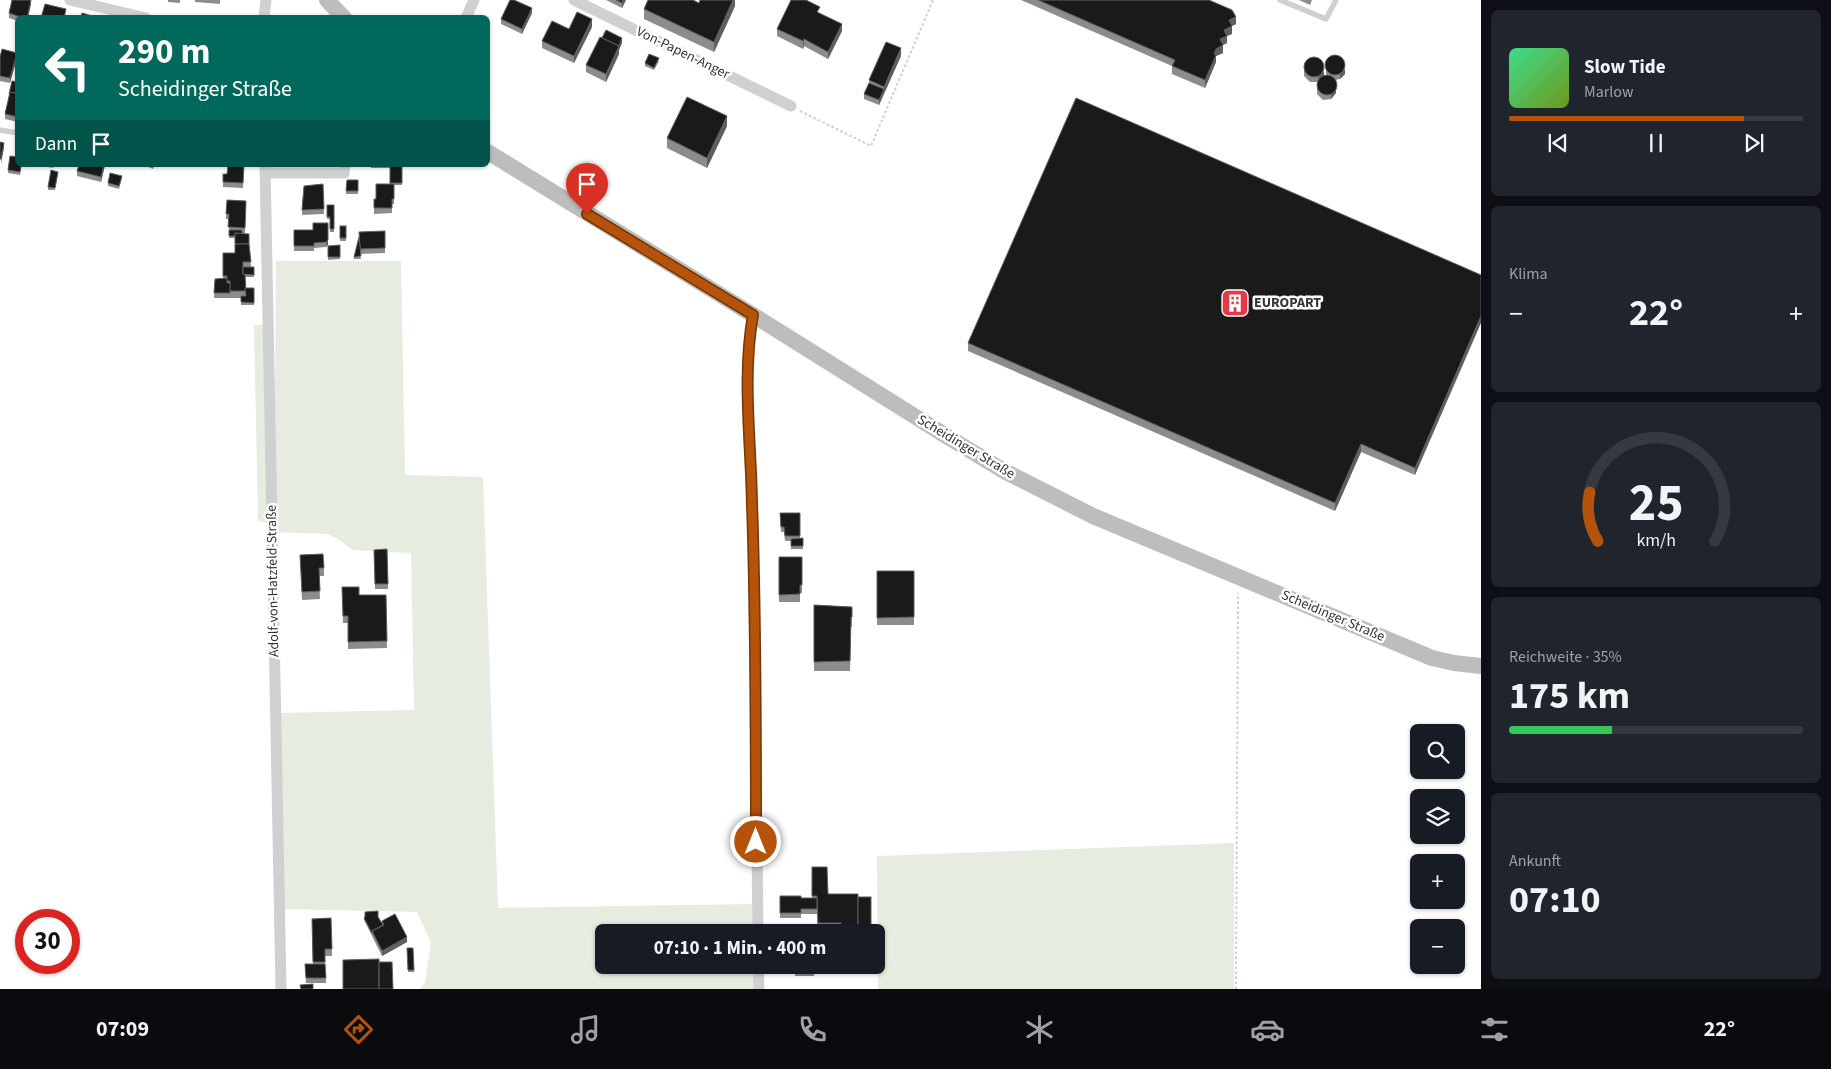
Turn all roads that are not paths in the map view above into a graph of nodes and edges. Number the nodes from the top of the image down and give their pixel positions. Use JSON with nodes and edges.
{"nodes":[{"id":1,"x":70,"y":0,"type":"edge"},
{"id":2,"x":266,"y":0,"type":"edge"},
{"id":3,"x":327,"y":0,"type":"edge"},
{"id":4,"x":474,"y":0,"type":"edge"},
{"id":5,"x":574,"y":0,"type":"edge"},
{"id":6,"x":1280,"y":0,"type":"edge"},
{"id":7,"x":1336,"y":0,"type":"edge"},
{"id":8,"x":133,"y":15,"type":"edge"},
{"id":9,"x":264,"y":15,"type":"edge"},
{"id":10,"x":341,"y":15,"type":"edge"},
{"id":11,"x":467,"y":15,"type":"edge"},
{"id":12,"x":791,"y":106,"type":"road end"},
{"id":13,"x":0,"y":130,"type":"edge"},
{"id":14,"x":15,"y":132,"type":"edge"},
{"id":15,"x":490,"y":153,"type":"edge"},
{"id":16,"x":345,"y":167,"type":"edge"},
{"id":17,"x":265,"y":169,"type":"edge"},
{"id":18,"x":753,"y":315,"type":"junction"},
{"id":19,"x":1481,"y":666,"type":"edge"},
{"id":20,"x":758,"y":924,"type":"edge"},
{"id":21,"x":758,"y":974,"type":"edge"},
{"id":22,"x":280,"y":989,"type":"edge"},
{"id":23,"x":759,"y":989,"type":"edge"}],
"edges":[{"from":1,"to":8,"type":"street"},
{"from":2,"to":9,"type":"street"},
{"from":3,"to":10,"type":"main road"},
{"from":4,"to":11,"type":"street"},
{"from":5,"to":12,"type":"street","name":"Von-Papen-Anger"},
{"from":6,"to":7,"type":"lane"},
{"from":13,"to":14,"type":"lane"},
{"from":15,"to":18,"type":"main road","name":"Scheidinger Straße"},
{"from":16,"to":17,"type":"street","name":"Adolf-von-Hatzfeld-Straße"},
{"from":17,"to":22,"type":"street","name":"Adolf-von-Hatzfeld-Straße"},
{"from":18,"to":19,"type":"main road","name":"Scheidinger Straße"},
{"from":18,"to":20,"type":"street"},
{"from":21,"to":23,"type":"street"}]}
